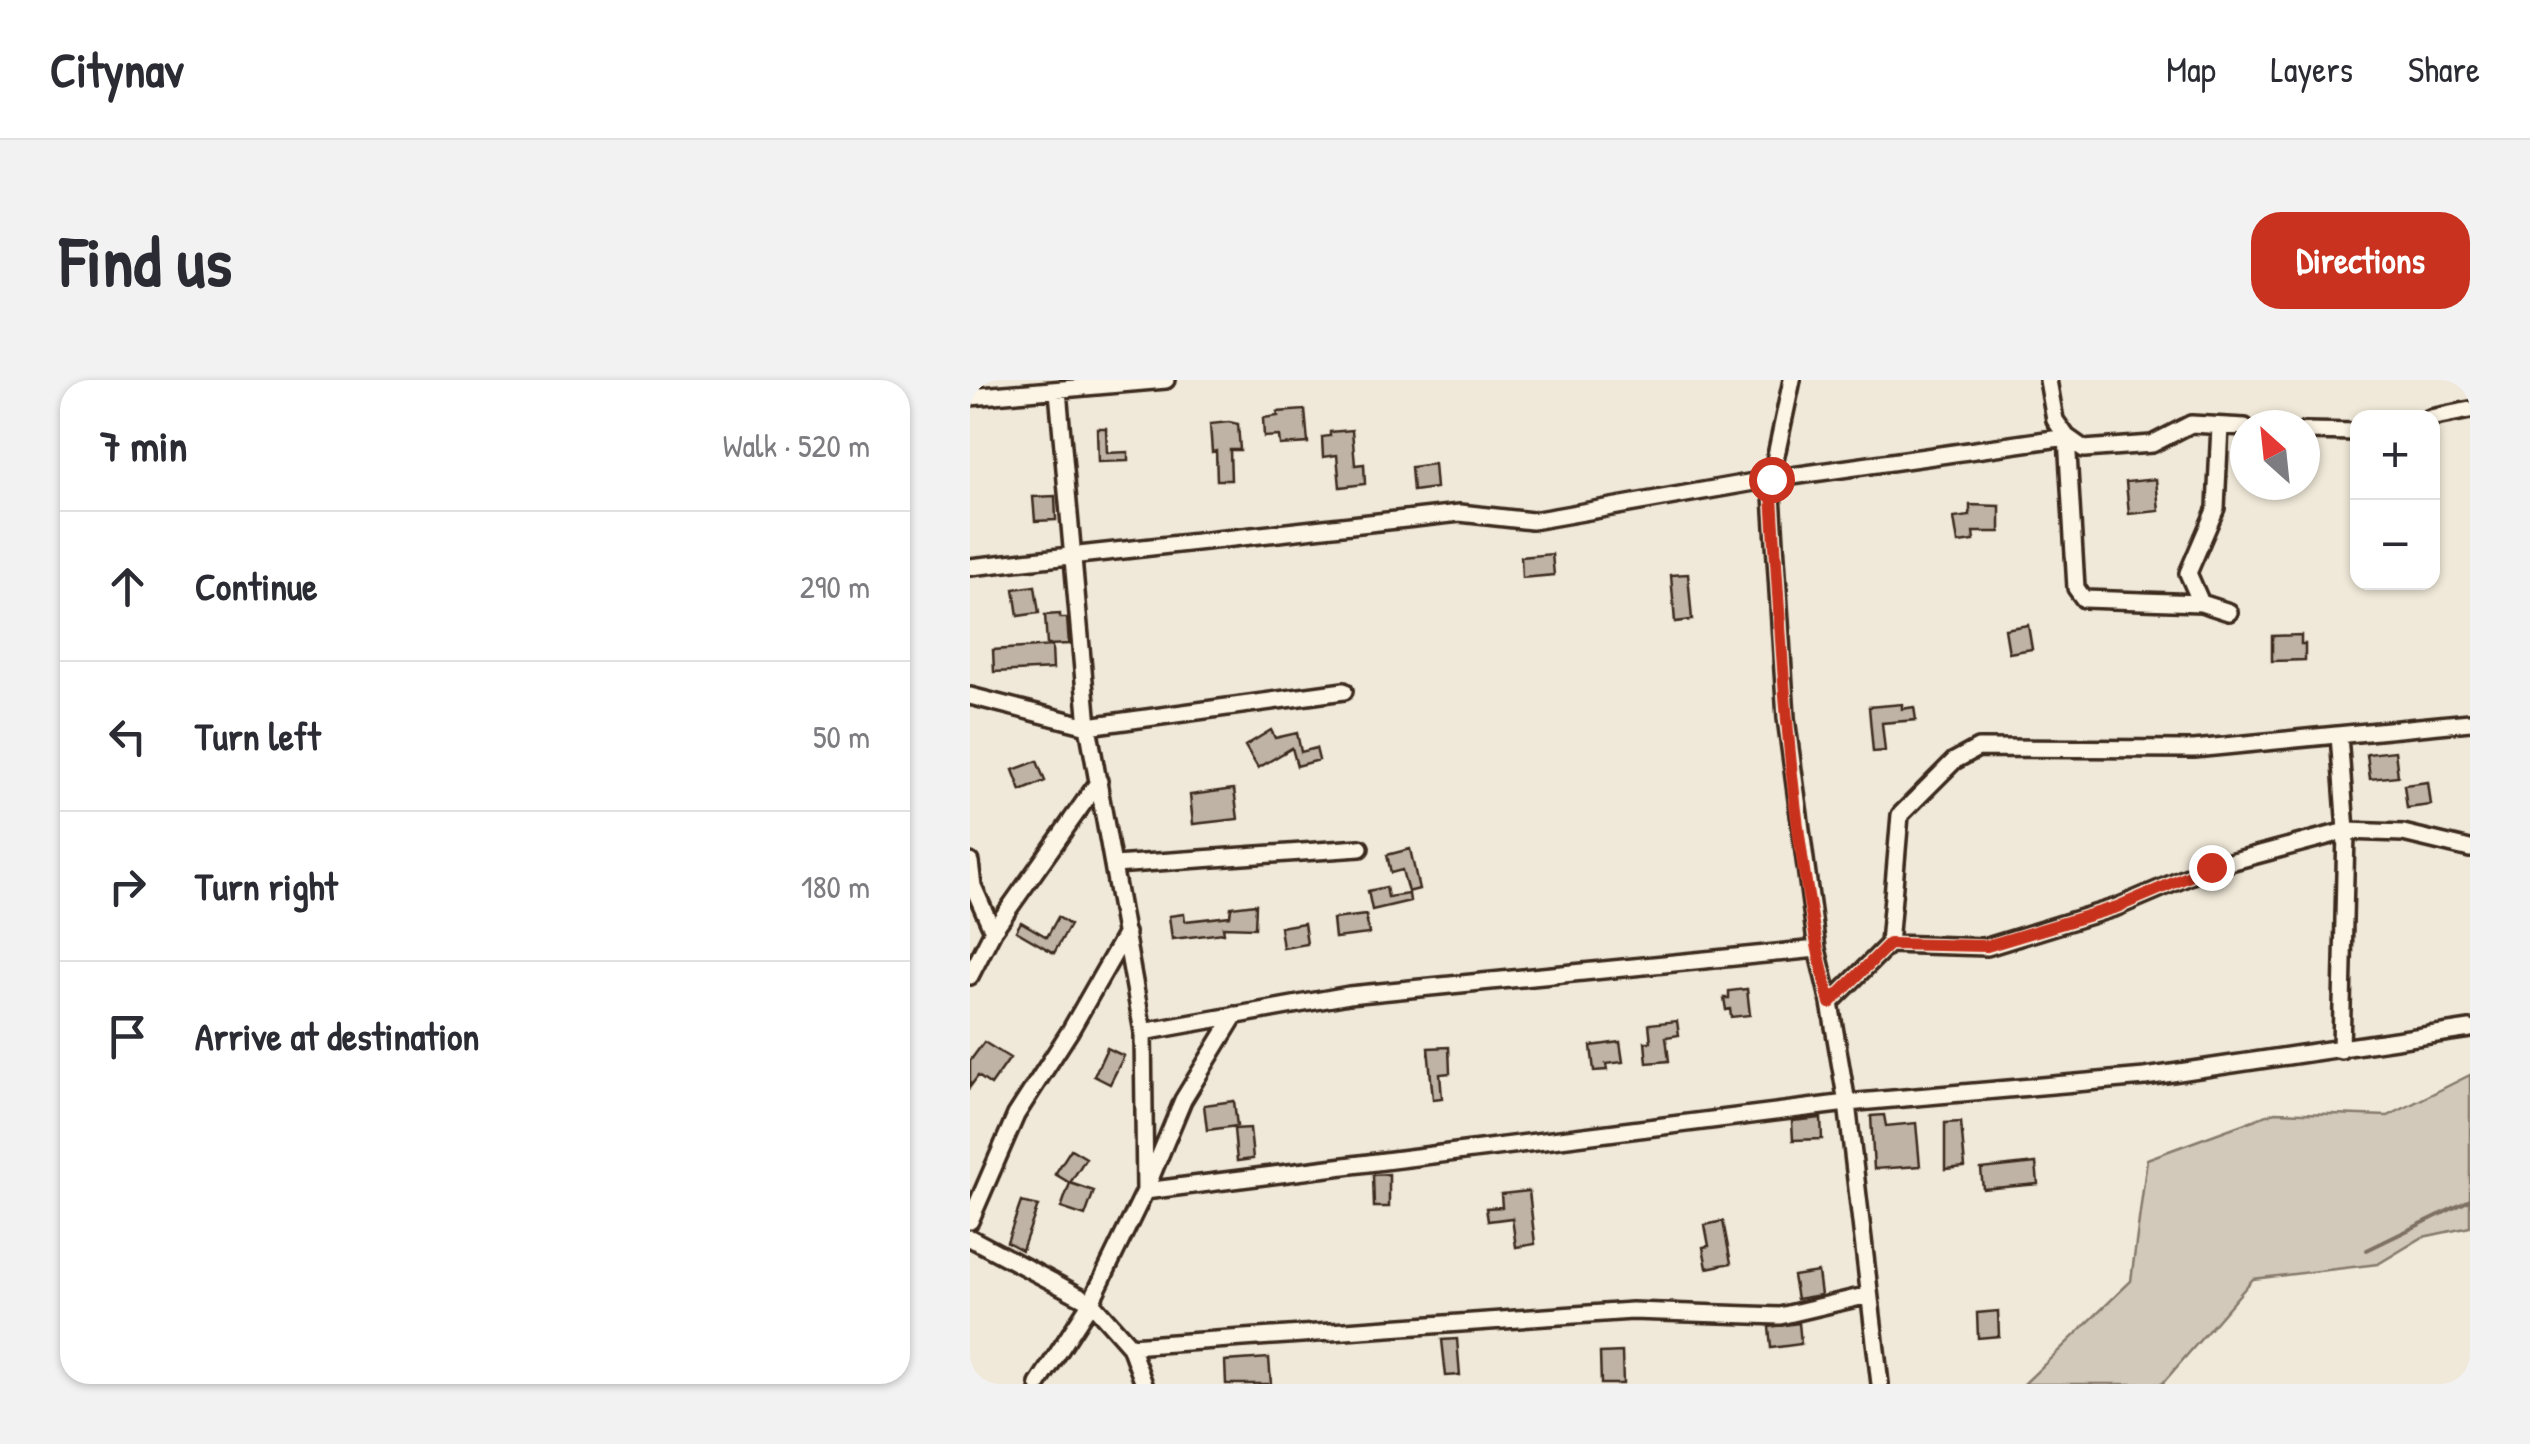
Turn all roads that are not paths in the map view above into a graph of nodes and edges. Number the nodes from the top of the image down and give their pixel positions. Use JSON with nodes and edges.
{"nodes":[{"id":1,"x":1166,"y":380,"type":"edge"},
{"id":2,"x":1792,"y":380,"type":"edge"},
{"id":3,"x":2048,"y":380,"type":"edge"},
{"id":4,"x":1066,"y":387,"type":"edge"},
{"id":5,"x":970,"y":397,"type":"edge"},
{"id":6,"x":2470,"y":410,"type":"edge"},
{"id":7,"x":2440,"y":416,"type":"edge"},
{"id":8,"x":2220,"y":426,"type":"junction"},
{"id":9,"x":2230,"y":426,"type":"edge"},
{"id":10,"x":2320,"y":431,"type":"edge"},
{"id":11,"x":2350,"y":432,"type":"edge"},
{"id":12,"x":2067,"y":437,"type":"junction"},
{"id":13,"x":1771,"y":479,"type":"junction"},
{"id":14,"x":1073,"y":556,"type":"junction"},
{"id":15,"x":970,"y":567,"type":"edge"},
{"id":16,"x":2200,"y":603,"type":"junction"},
{"id":17,"x":2230,"y":612,"type":"dead end"},
{"id":18,"x":1344,"y":691,"type":"dead end"},
{"id":19,"x":970,"y":696,"type":"edge"},
{"id":20,"x":2470,"y":722,"type":"edge"},
{"id":21,"x":1088,"y":726,"type":"junction"},
{"id":22,"x":2339,"y":734,"type":"junction"},
{"id":23,"x":1099,"y":781,"type":"junction"},
{"id":24,"x":2346,"y":831,"type":"junction"},
{"id":25,"x":1360,"y":848,"type":"dead end"},
{"id":26,"x":2470,"y":849,"type":"edge"},
{"id":27,"x":970,"y":862,"type":"edge"},
{"id":28,"x":1114,"y":865,"type":"junction"},
{"id":29,"x":993,"y":931,"type":"junction"},
{"id":30,"x":1126,"y":933,"type":"junction"},
{"id":31,"x":1889,"y":944,"type":"junction"},
{"id":32,"x":1817,"y":949,"type":"junction"},
{"id":33,"x":970,"y":976,"type":"edge"},
{"id":34,"x":1830,"y":1003,"type":"junction"},
{"id":35,"x":1235,"y":1015,"type":"junction"},
{"id":36,"x":2470,"y":1029,"type":"edge"},
{"id":37,"x":1143,"y":1032,"type":"junction"},
{"id":38,"x":2342,"y":1050,"type":"junction"},
{"id":39,"x":1846,"y":1103,"type":"junction"},
{"id":40,"x":1145,"y":1192,"type":"junction"},
{"id":41,"x":970,"y":1222,"type":"edge"},
{"id":42,"x":970,"y":1238,"type":"edge"},
{"id":43,"x":1870,"y":1295,"type":"junction"},
{"id":44,"x":1091,"y":1302,"type":"junction"},
{"id":45,"x":1130,"y":1346,"type":"junction"},
{"id":46,"x":1038,"y":1384,"type":"edge"},
{"id":47,"x":1144,"y":1384,"type":"edge"},
{"id":48,"x":1880,"y":1384,"type":"edge"}],
"edges":[{"from":1,"to":4,"type":"street"},
{"from":2,"to":13,"type":"street"},
{"from":3,"to":12,"type":"street"},
{"from":4,"to":5,"type":"street"},
{"from":4,"to":14,"type":"street"},
{"from":6,"to":7,"type":"street"},
{"from":8,"to":9,"type":"street"},
{"from":8,"to":12,"type":"street"},
{"from":8,"to":16,"type":"street"},
{"from":10,"to":11,"type":"street"},
{"from":12,"to":13,"type":"street"},
{"from":12,"to":16,"type":"street"},
{"from":13,"to":14,"type":"street"},
{"from":13,"to":32,"type":"street"},
{"from":14,"to":15,"type":"street"},
{"from":14,"to":21,"type":"street"},
{"from":16,"to":17,"type":"street"},
{"from":18,"to":21,"type":"street"},
{"from":19,"to":21,"type":"street"},
{"from":20,"to":22,"type":"street"},
{"from":21,"to":23,"type":"street"},
{"from":22,"to":24,"type":"street"},
{"from":22,"to":31,"type":"street"},
{"from":23,"to":28,"type":"street"},
{"from":23,"to":29,"type":"street"},
{"from":24,"to":26,"type":"street"},
{"from":24,"to":31,"type":"street"},
{"from":24,"to":38,"type":"street"},
{"from":25,"to":28,"type":"street"},
{"from":27,"to":29,"type":"street"},
{"from":28,"to":30,"type":"street"},
{"from":29,"to":33,"type":"street"},
{"from":30,"to":37,"type":"street"},
{"from":30,"to":41,"type":"street"},
{"from":31,"to":34,"type":"street"},
{"from":32,"to":34,"type":"street"},
{"from":32,"to":35,"type":"street"},
{"from":34,"to":39,"type":"street"},
{"from":35,"to":37,"type":"street"},
{"from":35,"to":40,"type":"street"},
{"from":36,"to":38,"type":"street"},
{"from":37,"to":40,"type":"street"},
{"from":38,"to":39,"type":"street"},
{"from":39,"to":40,"type":"street"},
{"from":39,"to":43,"type":"street"},
{"from":40,"to":44,"type":"street"},
{"from":42,"to":44,"type":"street"},
{"from":43,"to":45,"type":"street"},
{"from":43,"to":48,"type":"street"},
{"from":44,"to":45,"type":"street"},
{"from":44,"to":46,"type":"street"},
{"from":45,"to":47,"type":"street"}]}
